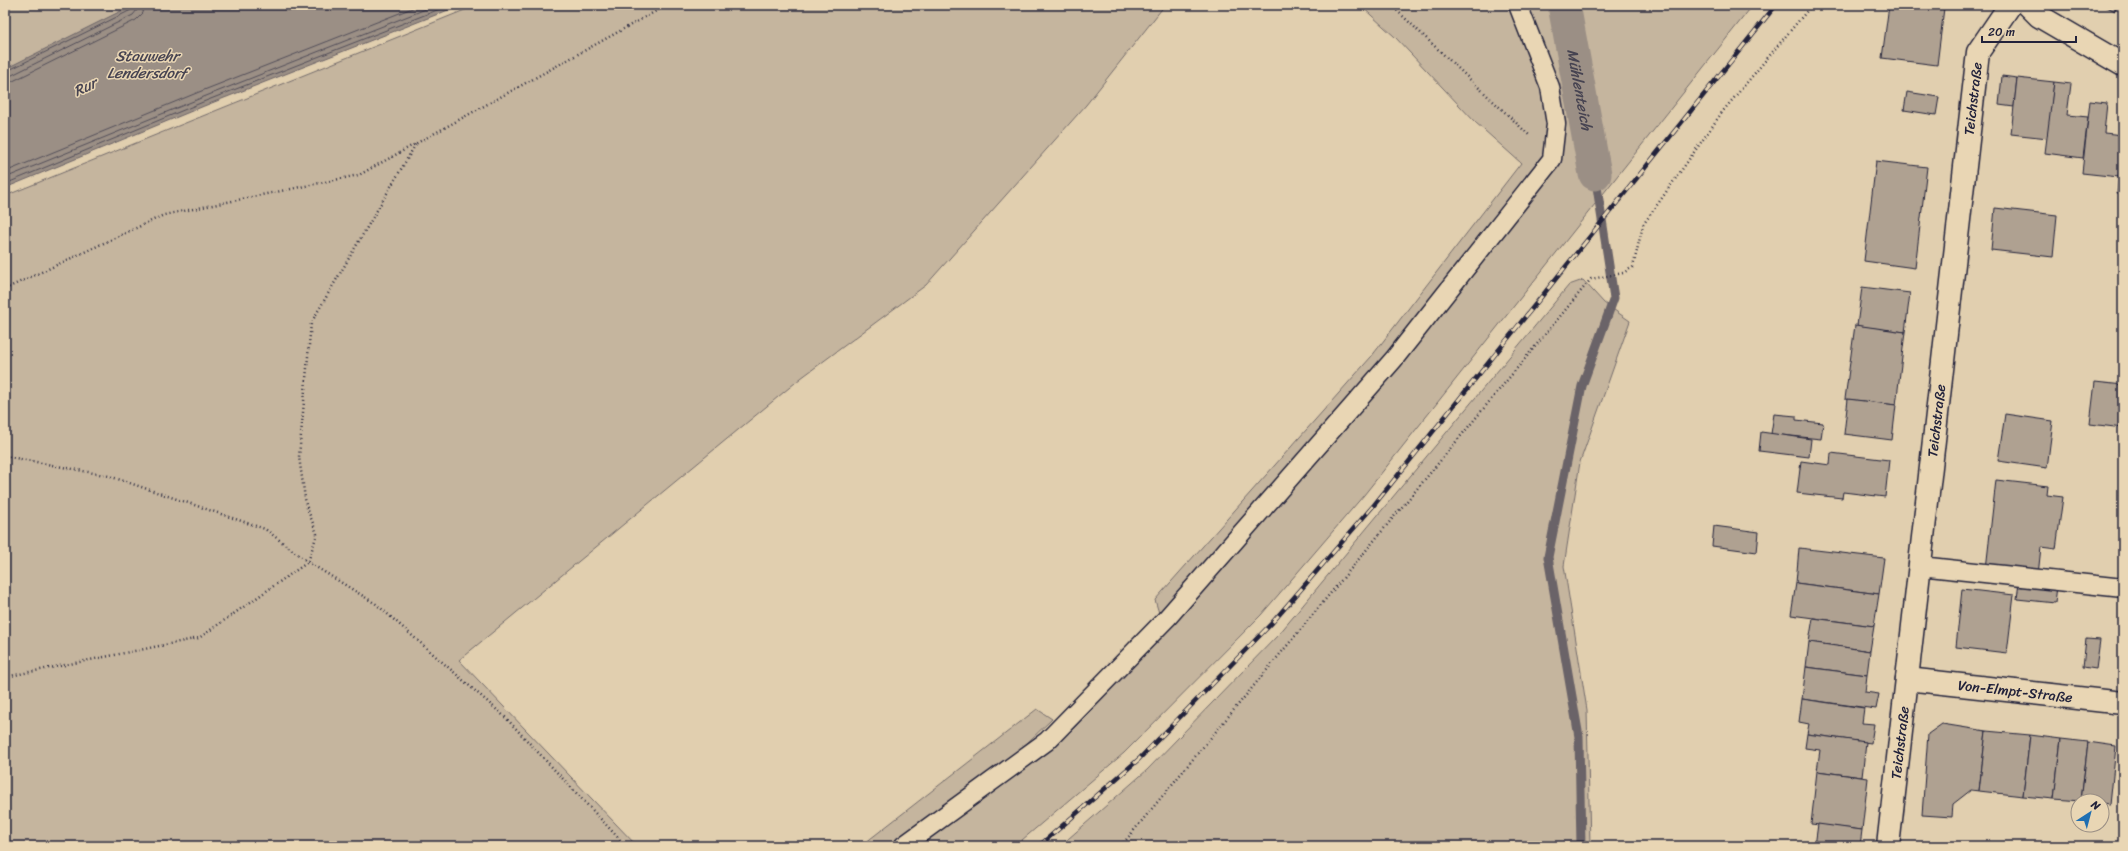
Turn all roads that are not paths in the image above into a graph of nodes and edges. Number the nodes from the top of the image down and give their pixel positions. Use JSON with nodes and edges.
{"nodes":[{"id":1,"x":1518,"y":5,"type":"edge"},
{"id":2,"x":2010,"y":5,"type":"edge"},
{"id":3,"x":2028,"y":5,"type":"edge"},
{"id":4,"x":2123,"y":65,"type":"edge"},
{"id":5,"x":1920,"y":566,"type":"junction"},
{"id":6,"x":2123,"y":588,"type":"edge"},
{"id":7,"x":1907,"y":679,"type":"junction"},
{"id":8,"x":2123,"y":703,"type":"edge"},
{"id":9,"x":903,"y":846,"type":"edge"},
{"id":10,"x":1888,"y":846,"type":"edge"}],
"edges":[{"from":1,"to":9,"type":"lane"},
{"from":2,"to":5,"type":"street","name":"Teichstraße"},
{"from":3,"to":4,"type":"street"},
{"from":5,"to":6,"type":"lane"},
{"from":5,"to":7,"type":"street","name":"Teichstraße"},
{"from":7,"to":8,"type":"street","name":"Von-Elmpt-Straße"},
{"from":7,"to":10,"type":"street","name":"Teichstraße"}]}
